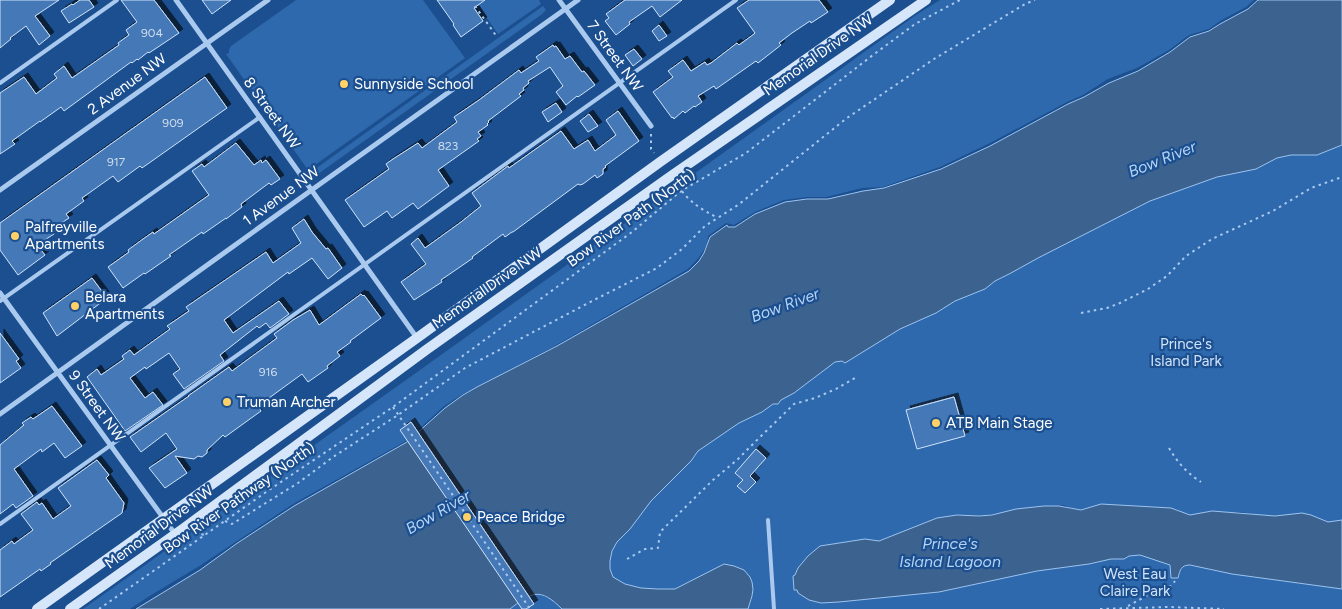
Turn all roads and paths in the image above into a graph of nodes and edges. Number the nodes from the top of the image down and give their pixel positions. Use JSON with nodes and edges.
{"nodes":[{"id":1,"x":118,"y":0,"type":"edge"},
{"id":2,"x":176,"y":0,"type":"edge"},
{"id":3,"x":268,"y":0,"type":"edge"},
{"id":4,"x":560,"y":0,"type":"edge"},
{"id":5,"x":578,"y":0,"type":"edge"},
{"id":6,"x":736,"y":0,"type":"edge"},
{"id":7,"x":890,"y":0,"type":"edge"},
{"id":8,"x":926,"y":0,"type":"edge"},
{"id":9,"x":960,"y":0,"type":"edge"},
{"id":10,"x":1036,"y":0,"type":"edge"},
{"id":11,"x":475,"y":6,"type":"dead end"},
{"id":12,"x":566,"y":9,"type":"junction"},
{"id":13,"x":497,"y":37,"type":"dead end"},
{"id":14,"x":206,"y":43,"type":"junction"},
{"id":15,"x":619,"y":82,"type":"junction"},
{"id":16,"x":0,"y":83,"type":"edge"},
{"id":17,"x":260,"y":118,"type":"junction"},
{"id":18,"x":651,"y":126,"type":"joint"},
{"id":19,"x":654,"y":154,"type":"dead end"},
{"id":20,"x":1342,"y":177,"type":"edge"},
{"id":21,"x":678,"y":186,"type":"dead end"},
{"id":22,"x":1,"y":190,"type":"edge"},
{"id":23,"x":312,"y":190,"type":"junction"},
{"id":24,"x":681,"y":191,"type":"junction"},
{"id":25,"x":718,"y":218,"type":"junction"},
{"id":26,"x":365,"y":264,"type":"junction"},
{"id":27,"x":0,"y":293,"type":"edge"},
{"id":28,"x":2,"y":300,"type":"edge"},
{"id":29,"x":1081,"y":313,"type":"dead end"},
{"id":30,"x":417,"y":338,"type":"junction"},
{"id":31,"x":58,"y":373,"type":"junction"},
{"id":32,"x":855,"y":378,"type":"dead end"},
{"id":33,"x":393,"y":407,"type":"junction"},
{"id":34,"x":0,"y":414,"type":"edge"},
{"id":35,"x":398,"y":415,"type":"junction"},
{"id":36,"x":111,"y":446,"type":"junction"},
{"id":37,"x":1169,"y":448,"type":"dead end"},
{"id":38,"x":1201,"y":482,"type":"dead end"},
{"id":39,"x":164,"y":518,"type":"junction"},
{"id":40,"x":768,"y":520,"type":"dead end"},
{"id":41,"x":225,"y":521,"type":"junction"},
{"id":42,"x":0,"y":524,"type":"edge"},
{"id":43,"x":175,"y":534,"type":"junction"},
{"id":44,"x":627,"y":559,"type":"dead end"},
{"id":45,"x":1175,"y":581,"type":"dead end"},
{"id":46,"x":529,"y":608,"type":"edge"},
{"id":47,"x":1126,"y":608,"type":"junction"},
{"id":48,"x":1168,"y":608,"type":"edge"},
{"id":49,"x":37,"y":609,"type":"edge"},
{"id":50,"x":70,"y":609,"type":"edge"},
{"id":51,"x":99,"y":609,"type":"edge"},
{"id":52,"x":774,"y":609,"type":"edge"},
{"id":53,"x":1100,"y":609,"type":"edge"},
{"id":54,"x":1224,"y":609,"type":"edge"}],
"edges":[{"from":1,"to":16,"type":"lane"},
{"from":2,"to":14,"type":"street","name":"8 Street NW"},
{"from":3,"to":14,"type":"street","name":"2 Avenue NW"},
{"from":4,"to":12,"type":"street","name":"7 Street NW"},
{"from":5,"to":12,"type":"street","name":"1 Avenue NW"},
{"from":6,"to":15,"type":"lane"},
{"from":7,"to":30,"type":"main road","name":"Memorial Drive NW"},
{"from":8,"to":43,"type":"main road","name":"Memorial Drive NW"},
{"from":9,"to":24,"type":"path","name":"Bow River Path (North)"},
{"from":10,"to":25,"type":"path"},
{"from":11,"to":13,"type":"path"},
{"from":12,"to":15,"type":"street","name":"7 Street NW"},
{"from":12,"to":23,"type":"street","name":"1 Avenue NW"},
{"from":14,"to":17,"type":"street","name":"8 Street NW"},
{"from":14,"to":22,"type":"street","name":"2 Avenue NW"},
{"from":15,"to":18,"type":"street","name":"7 Street NW"},
{"from":15,"to":26,"type":"lane"},
{"from":17,"to":23,"type":"street","name":"8 Street NW"},
{"from":17,"to":28,"type":"lane"},
{"from":18,"to":19,"type":"path"},
{"from":20,"to":29,"type":"path"},
{"from":21,"to":24,"type":"path"},
{"from":23,"to":26,"type":"street","name":"8 Street NW"},
{"from":23,"to":31,"type":"street","name":"1 Avenue NW"},
{"from":24,"to":25,"type":"path"},
{"from":24,"to":33,"type":"path","name":"Bow River Path (North)"},
{"from":25,"to":35,"type":"path"},
{"from":26,"to":30,"type":"street","name":"8 Street NW"},
{"from":26,"to":36,"type":"lane"},
{"from":27,"to":28,"type":"street","name":"9 Street NW"},
{"from":28,"to":31,"type":"street","name":"9 Street NW"},
{"from":30,"to":39,"type":"main road","name":"Memorial Drive NW"},
{"from":31,"to":34,"type":"street","name":"1 Avenue NW"},
{"from":31,"to":36,"type":"street","name":"9 Street NW"},
{"from":32,"to":44,"type":"path"},
{"from":33,"to":35,"type":"path"},
{"from":33,"to":41,"type":"path","name":"Bow River Pathway (North)"},
{"from":35,"to":41,"type":"path"},
{"from":35,"to":46,"type":"path"},
{"from":36,"to":39,"type":"street","name":"9 Street NW"},
{"from":36,"to":42,"type":"lane"},
{"from":37,"to":38,"type":"path"},
{"from":39,"to":43,"type":"street","name":"9 Street NW"},
{"from":39,"to":49,"type":"main road","name":"Memorial Drive NW"},
{"from":40,"to":52,"type":"lane"},
{"from":41,"to":51,"type":"path","name":"Bow River Pathway (North)"},
{"from":43,"to":50,"type":"main road","name":"Memorial Drive NW"},
{"from":45,"to":47,"type":"path"},
{"from":47,"to":48,"type":"path"},
{"from":47,"to":53,"type":"path"},
{"from":48,"to":54,"type":"path"}]}
